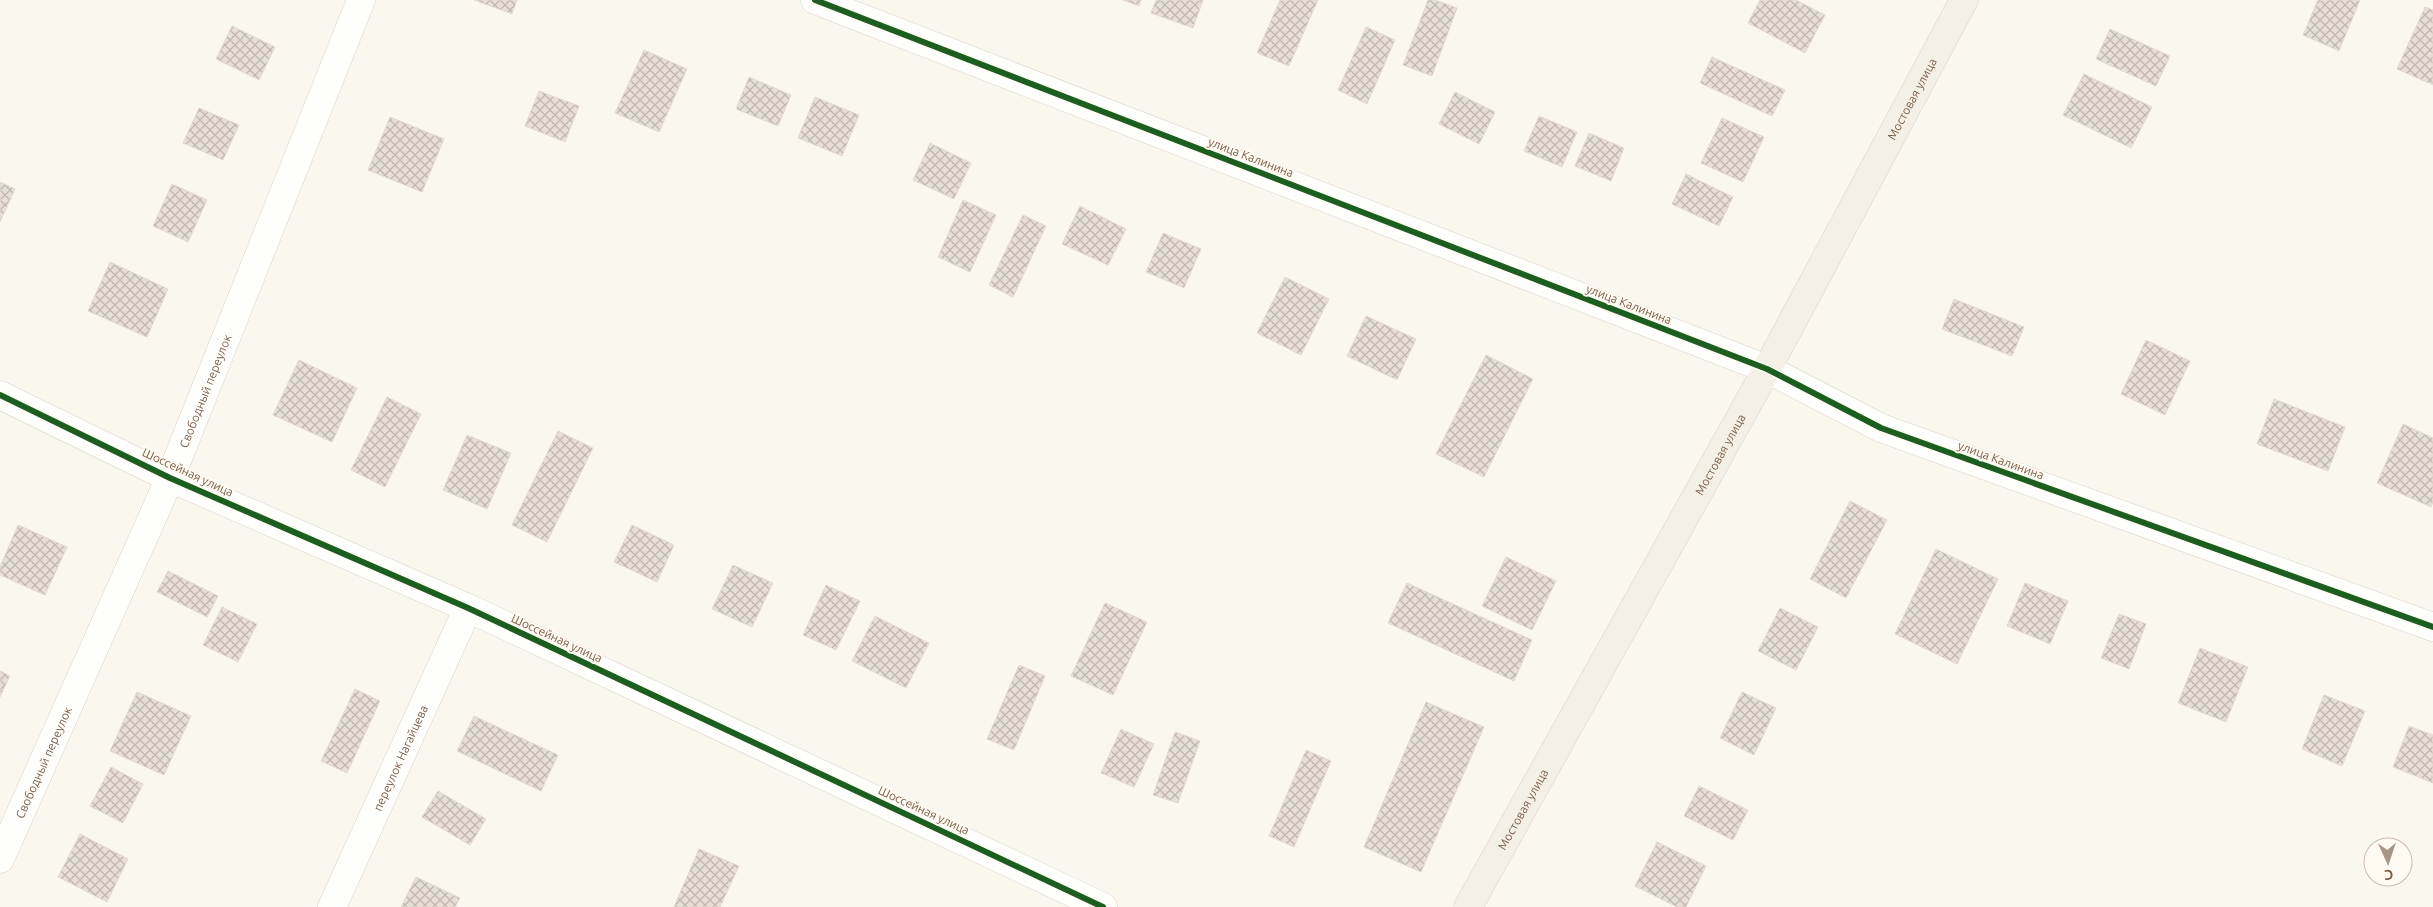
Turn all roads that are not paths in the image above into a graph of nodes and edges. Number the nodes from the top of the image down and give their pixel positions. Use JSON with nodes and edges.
{"nodes":[{"id":1,"x":362,"y":0,"type":"edge"},
{"id":2,"x":816,"y":0,"type":"edge"},
{"id":3,"x":1964,"y":0,"type":"edge"},
{"id":4,"x":1767,"y":369,"type":"junction"},
{"id":5,"x":0,"y":395,"type":"edge"},
{"id":6,"x":170,"y":478,"type":"junction"},
{"id":7,"x":468,"y":608,"type":"junction"},
{"id":8,"x":2433,"y":627,"type":"edge"},
{"id":9,"x":0,"y":859,"type":"edge"},
{"id":10,"x":332,"y":907,"type":"edge"},
{"id":11,"x":1103,"y":907,"type":"edge"},
{"id":12,"x":1468,"y":907,"type":"edge"}],
"edges":[{"from":1,"to":6,"type":"street","name":"Свободный переулок"},
{"from":2,"to":4,"type":"street","name":"улица Калинина"},
{"from":3,"to":4,"type":"main road","name":"Мостовая улица"},
{"from":4,"to":8,"type":"street","name":"улица Калинина"},
{"from":4,"to":12,"type":"main road","name":"Мостовая улица"},
{"from":5,"to":6,"type":"street","name":"Шоссейная улица"},
{"from":6,"to":7,"type":"street","name":"Шоссейная улица"},
{"from":6,"to":9,"type":"street","name":"Свободный переулок"},
{"from":7,"to":10,"type":"street","name":"переулок Нагайцева"},
{"from":7,"to":11,"type":"street","name":"Шоссейная улица"}]}
